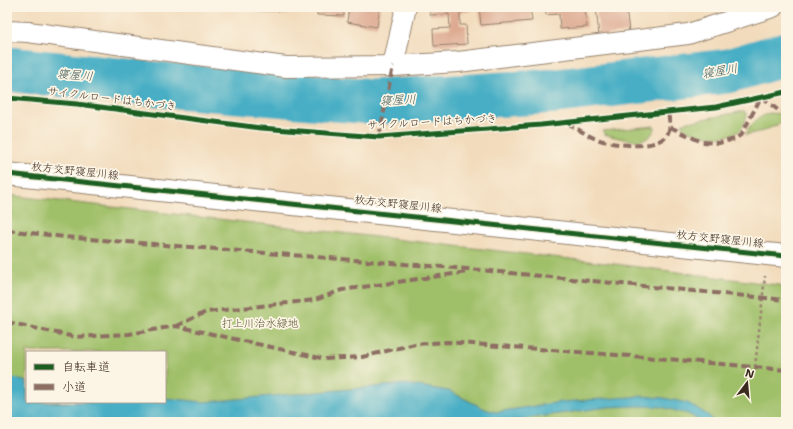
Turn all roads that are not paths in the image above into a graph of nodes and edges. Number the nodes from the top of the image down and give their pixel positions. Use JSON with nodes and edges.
{"nodes":[{"id":1,"x":406,"y":7,"type":"edge"},
{"id":2,"x":773,"y":7,"type":"edge"},
{"id":3,"x":7,"y":31,"type":"edge"},
{"id":4,"x":393,"y":66,"type":"junction"},
{"id":5,"x":7,"y":174,"type":"edge"},
{"id":6,"x":777,"y":255,"type":"edge"}],
"edges":[{"from":1,"to":4,"type":"street"},
{"from":2,"to":4,"type":"street"},
{"from":3,"to":4,"type":"street"},
{"from":5,"to":6,"type":"main road","name":"枚方交野寝屋川線"}]}
